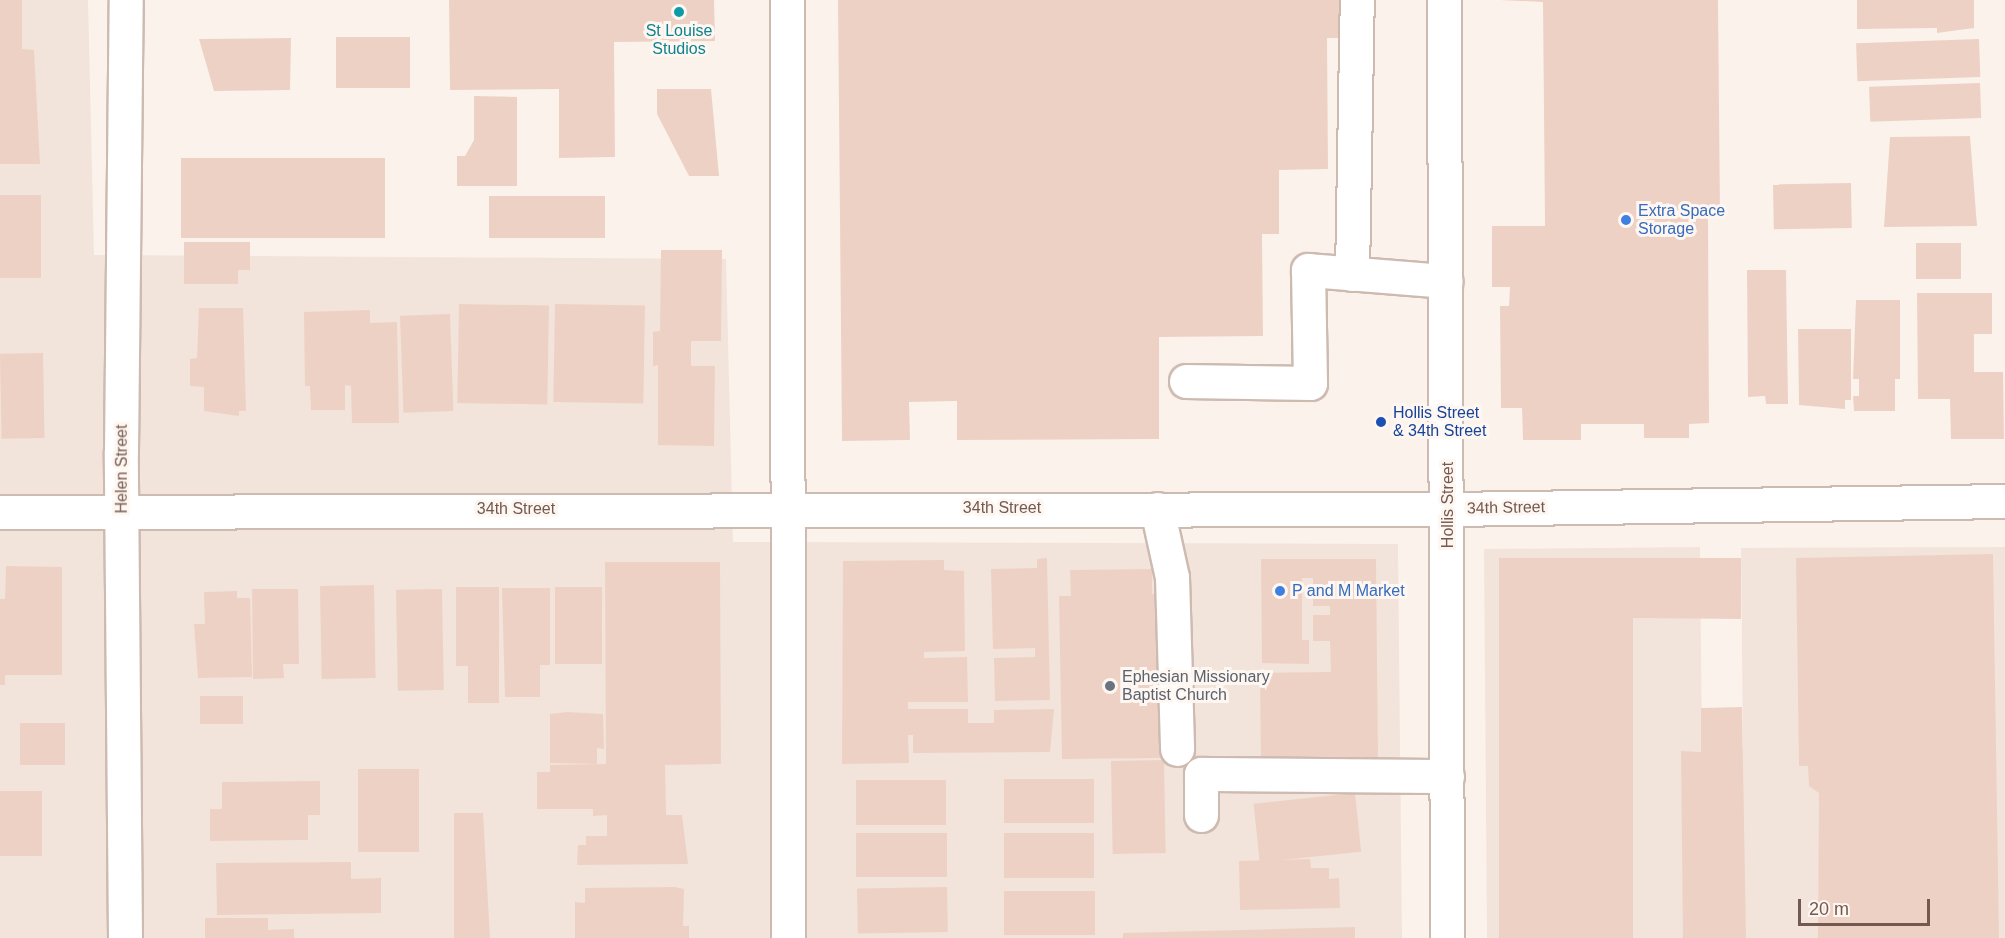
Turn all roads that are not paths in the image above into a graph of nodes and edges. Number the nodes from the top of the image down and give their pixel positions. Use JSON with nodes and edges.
{"nodes":[{"id":1,"x":126,"y":0,"type":"edge"},
{"id":2,"x":787,"y":0,"type":"edge"},
{"id":3,"x":1357,"y":0,"type":"edge"},
{"id":4,"x":1444,"y":0,"type":"edge"},
{"id":5,"x":1352,"y":274,"type":"junction"},
{"id":6,"x":1446,"y":281,"type":"junction"},
{"id":7,"x":1186,"y":381,"type":"dead end"},
{"id":8,"x":2005,"y":501,"type":"edge"},
{"id":9,"x":122,"y":508,"type":"junction"},
{"id":10,"x":789,"y":508,"type":"junction"},
{"id":11,"x":1157,"y":508,"type":"junction"},
{"id":12,"x":1448,"y":508,"type":"junction"},
{"id":13,"x":0,"y":512,"type":"edge"},
{"id":14,"x":1177,"y":749,"type":"dead end"},
{"id":15,"x":1448,"y":776,"type":"junction"},
{"id":16,"x":1201,"y":815,"type":"dead end"},
{"id":17,"x":125,"y":938,"type":"edge"},
{"id":18,"x":788,"y":938,"type":"edge"},
{"id":19,"x":1448,"y":938,"type":"edge"}],
"edges":[{"from":1,"to":9,"type":"street","name":"Helen Street"},
{"from":2,"to":10,"type":"street"},
{"from":3,"to":5,"type":"street"},
{"from":4,"to":6,"type":"street","name":"Hollis Street"},
{"from":5,"to":6,"type":"street"},
{"from":5,"to":7,"type":"street"},
{"from":6,"to":12,"type":"street","name":"Hollis Street"},
{"from":8,"to":12,"type":"street","name":"34th Street"},
{"from":9,"to":10,"type":"street","name":"34th Street"},
{"from":9,"to":13,"type":"street","name":"34th Street"},
{"from":9,"to":17,"type":"street","name":"Helen Street"},
{"from":10,"to":11,"type":"street","name":"34th Street"},
{"from":10,"to":18,"type":"street"},
{"from":11,"to":12,"type":"street","name":"34th Street"},
{"from":11,"to":14,"type":"street"},
{"from":12,"to":15,"type":"street","name":"Hollis Street"},
{"from":15,"to":16,"type":"street"},
{"from":15,"to":19,"type":"street","name":"Hollis Street"}]}
